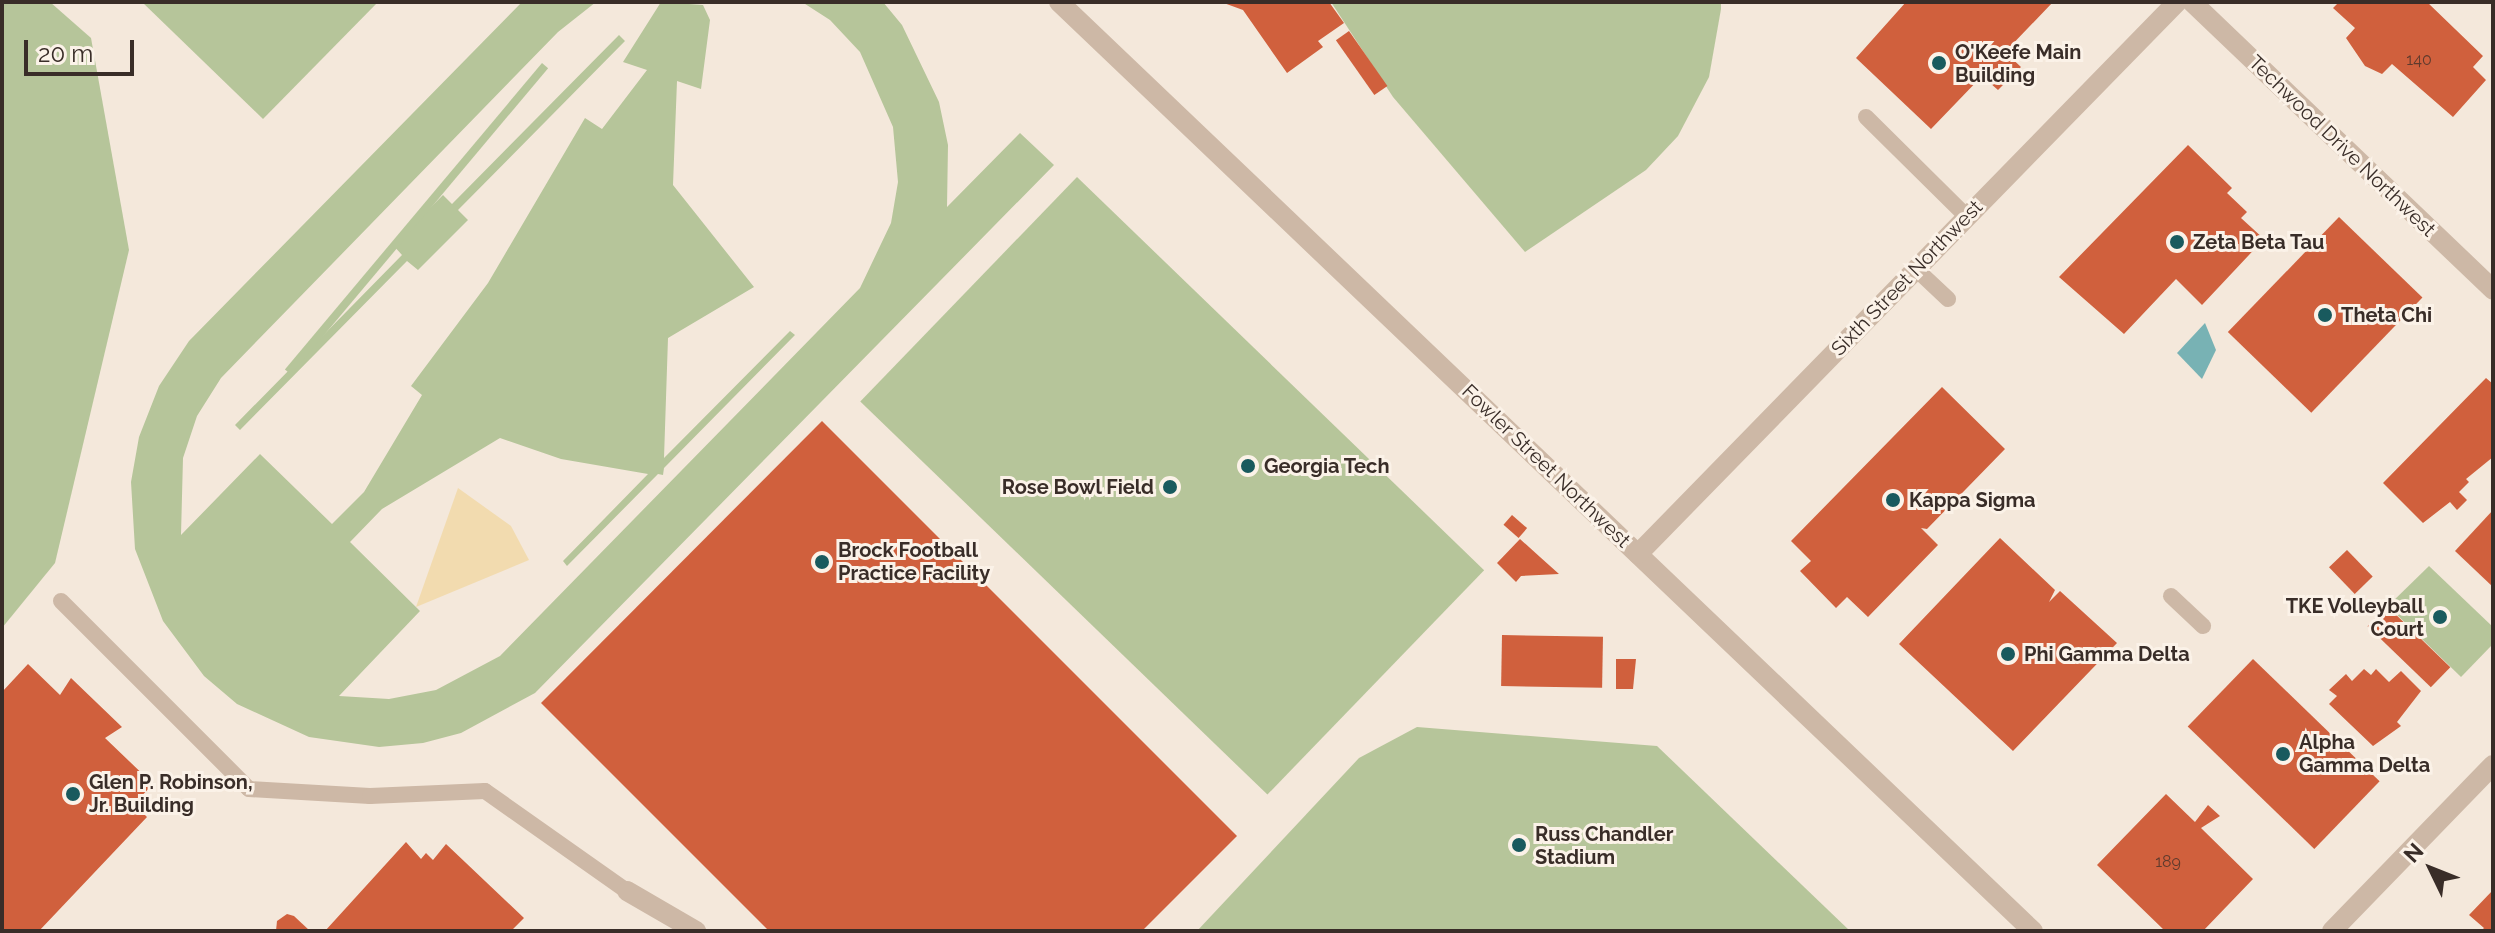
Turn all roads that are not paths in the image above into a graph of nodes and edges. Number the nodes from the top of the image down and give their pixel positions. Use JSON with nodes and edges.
{"nodes":[{"id":1,"x":1059,"y":2,"type":"edge"},
{"id":2,"x":2177,"y":2,"type":"edge"},
{"id":3,"x":2192,"y":2,"type":"edge"},
{"id":4,"x":1866,"y":117,"type":"dead end"},
{"id":5,"x":1967,"y":217,"type":"junction"},
{"id":6,"x":1916,"y":269,"type":"junction"},
{"id":7,"x":2493,"y":290,"type":"edge"},
{"id":8,"x":1948,"y":299,"type":"dead end"},
{"id":9,"x":1638,"y":554,"type":"junction"},
{"id":10,"x":2171,"y":596,"type":"dead end"},
{"id":11,"x":61,"y":601,"type":"dead end"},
{"id":12,"x":2203,"y":626,"type":"dead end"},
{"id":13,"x":2493,"y":765,"type":"edge"},
{"id":14,"x":627,"y":891,"type":"joint"},
{"id":15,"x":696,"y":931,"type":"edge"},
{"id":16,"x":2033,"y":931,"type":"edge"},
{"id":17,"x":2332,"y":931,"type":"edge"}],
"edges":[{"from":1,"to":9,"type":"street","name":"Fowler Street Northwest"},
{"from":2,"to":5,"type":"street","name":"Sixth Street Northwest"},
{"from":3,"to":7,"type":"street","name":"Techwood Drive Northwest"},
{"from":4,"to":5,"type":"lane"},
{"from":5,"to":6,"type":"street","name":"Sixth Street Northwest"},
{"from":6,"to":8,"type":"lane"},
{"from":6,"to":9,"type":"street","name":"Sixth Street Northwest"},
{"from":9,"to":16,"type":"street","name":"Fowler Street Northwest"},
{"from":10,"to":12,"type":"lane"},
{"from":11,"to":14,"type":"lane"},
{"from":13,"to":17,"type":"street"},
{"from":14,"to":15,"type":"street"}]}
